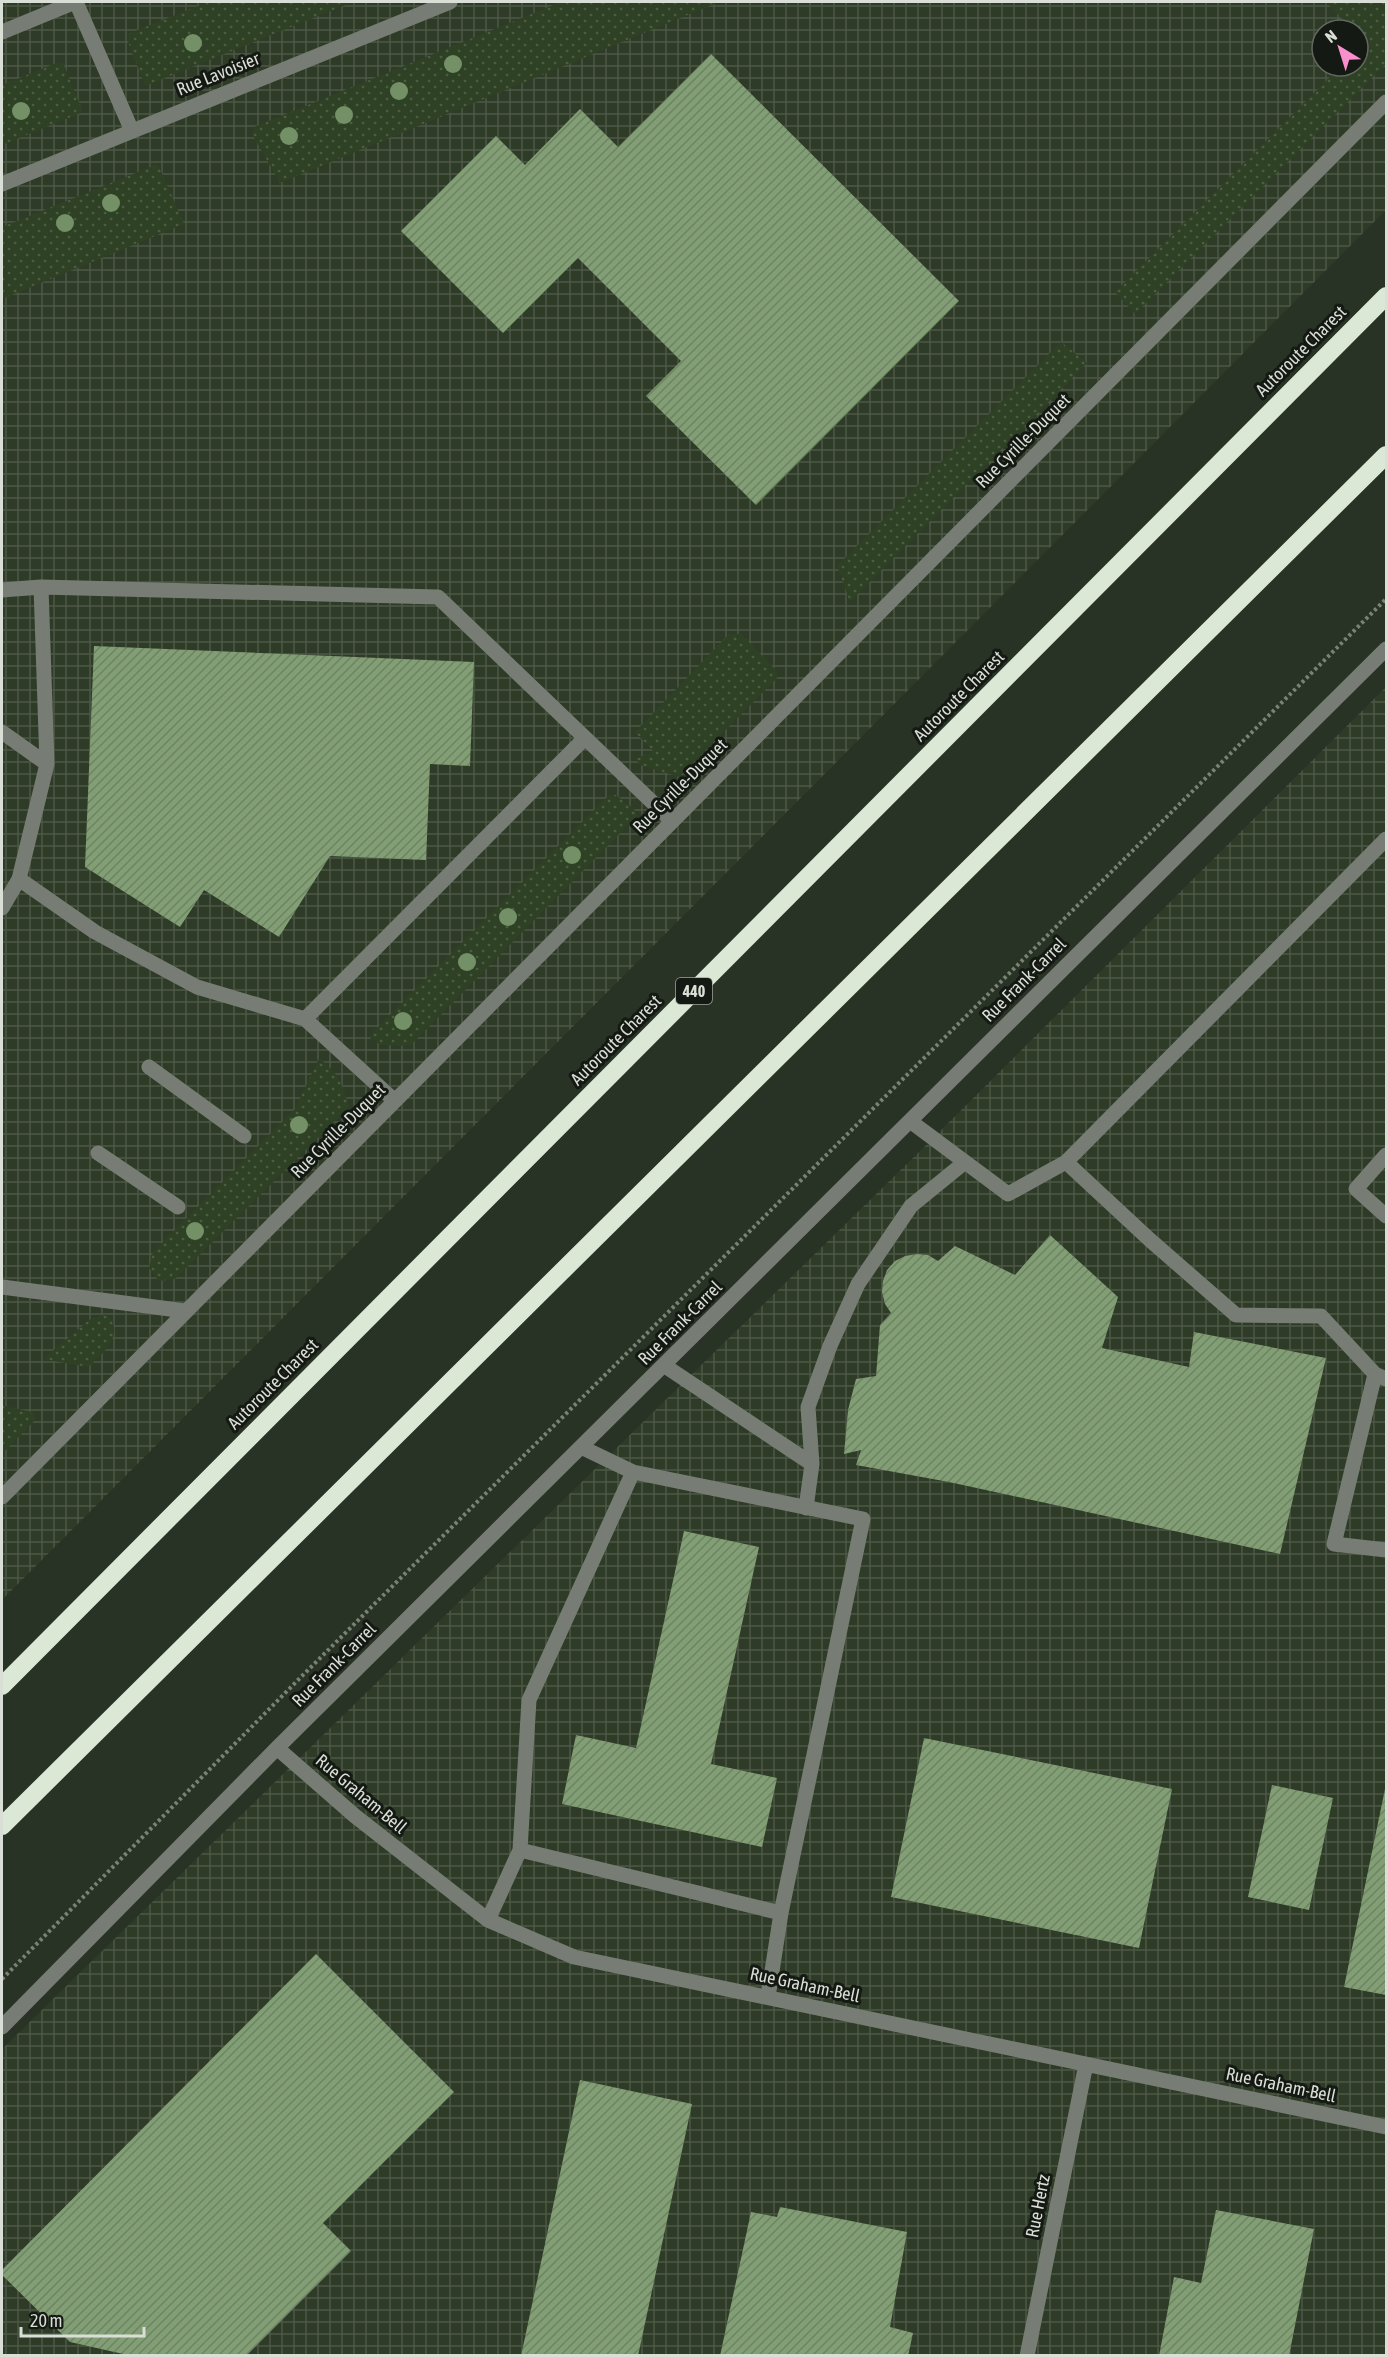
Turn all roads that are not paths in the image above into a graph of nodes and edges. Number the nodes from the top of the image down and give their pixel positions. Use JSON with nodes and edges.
{"nodes":[{"id":1,"x":75,"y":2,"type":"edge"},
{"id":2,"x":450,"y":2,"type":"edge"},
{"id":3,"x":2,"y":32,"type":"edge"},
{"id":4,"x":1386,"y":102,"type":"edge"},
{"id":5,"x":132,"y":131,"type":"junction"},
{"id":6,"x":2,"y":184,"type":"edge"},
{"id":7,"x":1386,"y":296,"type":"edge"},
{"id":8,"x":1386,"y":455,"type":"edge"},
{"id":9,"x":41,"y":587,"type":"junction"},
{"id":10,"x":2,"y":590,"type":"edge"},
{"id":11,"x":1386,"y":649,"type":"edge"},
{"id":12,"x":2,"y":732,"type":"edge"},
{"id":13,"x":585,"y":738,"type":"junction"},
{"id":14,"x":46,"y":764,"type":"junction"},
{"id":15,"x":672,"y":821,"type":"junction"},
{"id":16,"x":1386,"y":839,"type":"edge"},
{"id":17,"x":19,"y":879,"type":"junction"},
{"id":18,"x":2,"y":908,"type":"edge"},
{"id":19,"x":304,"y":1019,"type":"junction"},
{"id":20,"x":149,"y":1067,"type":"dead end"},
{"id":21,"x":395,"y":1101,"type":"junction"},
{"id":22,"x":910,"y":1121,"type":"junction"},
{"id":23,"x":244,"y":1136,"type":"dead end"},
{"id":24,"x":98,"y":1153,"type":"dead end"},
{"id":25,"x":1386,"y":1155,"type":"edge"},
{"id":26,"x":965,"y":1162,"type":"junction"},
{"id":27,"x":1066,"y":1162,"type":"junction"},
{"id":28,"x":178,"y":1207,"type":"dead end"},
{"id":29,"x":1386,"y":1216,"type":"edge"},
{"id":30,"x":2,"y":1287,"type":"edge"},
{"id":31,"x":185,"y":1311,"type":"junction"},
{"id":32,"x":665,"y":1365,"type":"junction"},
{"id":33,"x":1381,"y":1377,"type":"edge"},
{"id":34,"x":580,"y":1447,"type":"junction"},
{"id":35,"x":812,"y":1464,"type":"junction"},
{"id":36,"x":633,"y":1472,"type":"junction"},
{"id":37,"x":2,"y":1497,"type":"edge"},
{"id":38,"x":806,"y":1509,"type":"junction"},
{"id":39,"x":1386,"y":1550,"type":"edge"},
{"id":40,"x":2,"y":1686,"type":"edge"},
{"id":41,"x":277,"y":1748,"type":"junction"},
{"id":42,"x":2,"y":1826,"type":"edge"},
{"id":43,"x":520,"y":1850,"type":"junction"},
{"id":44,"x":781,"y":1913,"type":"junction"},
{"id":45,"x":488,"y":1920,"type":"junction"},
{"id":46,"x":768,"y":1997,"type":"junction"},
{"id":47,"x":2,"y":2027,"type":"edge"},
{"id":48,"x":1086,"y":2064,"type":"junction"},
{"id":49,"x":1386,"y":2127,"type":"edge"},
{"id":50,"x":1027,"y":2355,"type":"edge"}],
"edges":[{"from":1,"to":3,"type":"street"},
{"from":1,"to":5,"type":"street"},
{"from":2,"to":5,"type":"street","name":"Rue Lavoisier"},
{"from":4,"to":15,"type":"street","name":"Rue Cyrille-Duquet"},
{"from":5,"to":6,"type":"street","name":"Rue Lavoisier"},
{"from":7,"to":40,"type":"highway","name":"Autoroute Charest","number":"440"},
{"from":8,"to":42,"type":"highway"},
{"from":9,"to":10,"type":"street"},
{"from":9,"to":13,"type":"street"},
{"from":9,"to":14,"type":"street"},
{"from":11,"to":22,"type":"street","name":"Rue Frank-Carrel"},
{"from":12,"to":14,"type":"street"},
{"from":13,"to":15,"type":"street"},
{"from":13,"to":19,"type":"street"},
{"from":14,"to":17,"type":"street"},
{"from":15,"to":21,"type":"street","name":"Rue Cyrille-Duquet"},
{"from":16,"to":27,"type":"street"},
{"from":17,"to":18,"type":"street"},
{"from":17,"to":19,"type":"street"},
{"from":19,"to":21,"type":"street"},
{"from":20,"to":23,"type":"street"},
{"from":21,"to":31,"type":"street","name":"Rue Cyrille-Duquet"},
{"from":22,"to":26,"type":"street"},
{"from":22,"to":32,"type":"street","name":"Rue Frank-Carrel"},
{"from":24,"to":28,"type":"street"},
{"from":25,"to":29,"type":"street"},
{"from":26,"to":27,"type":"street"},
{"from":26,"to":35,"type":"street"},
{"from":27,"to":33,"type":"street"},
{"from":30,"to":31,"type":"street"},
{"from":31,"to":37,"type":"street","name":"Rue Cyrille-Duquet"},
{"from":32,"to":34,"type":"street","name":"Rue Frank-Carrel"},
{"from":32,"to":35,"type":"street"},
{"from":33,"to":39,"type":"street"},
{"from":34,"to":36,"type":"street"},
{"from":34,"to":41,"type":"street","name":"Rue Frank-Carrel"},
{"from":35,"to":38,"type":"street"},
{"from":36,"to":38,"type":"street"},
{"from":36,"to":43,"type":"street"},
{"from":38,"to":44,"type":"street"},
{"from":41,"to":45,"type":"street","name":"Rue Graham-Bell"},
{"from":41,"to":47,"type":"street","name":"Rue Frank-Carrel"},
{"from":43,"to":44,"type":"street"},
{"from":43,"to":45,"type":"street"},
{"from":44,"to":46,"type":"street"},
{"from":45,"to":46,"type":"street","name":"Rue Graham-Bell"},
{"from":46,"to":48,"type":"street","name":"Rue Graham-Bell"},
{"from":48,"to":49,"type":"street","name":"Rue Graham-Bell"},
{"from":48,"to":50,"type":"street","name":"Rue Hertz"}]}
